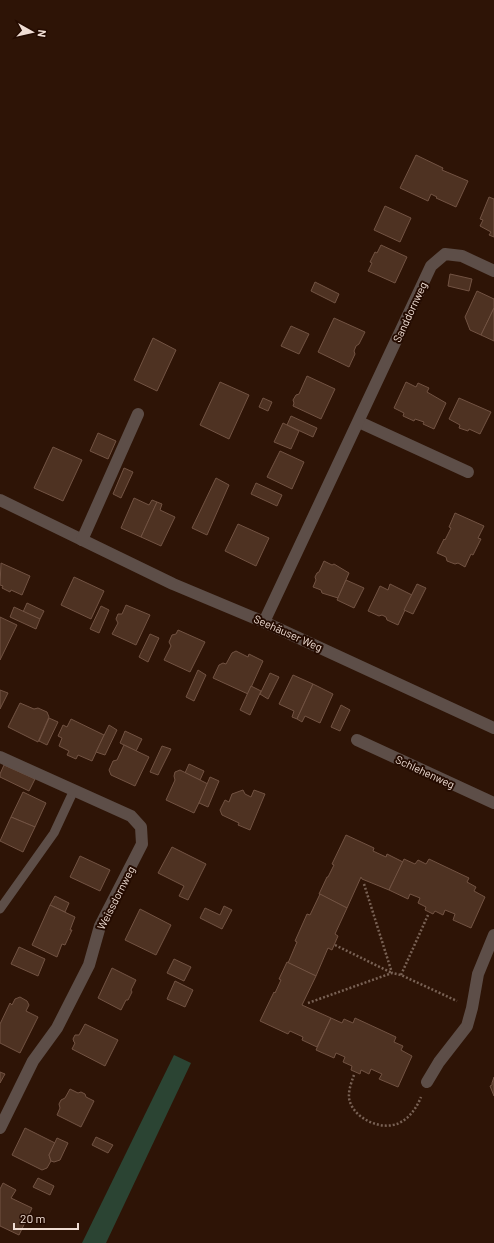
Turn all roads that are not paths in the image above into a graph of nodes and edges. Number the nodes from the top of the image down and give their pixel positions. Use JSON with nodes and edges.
{"nodes":[{"id":1,"x":494,"y":271,"type":"edge"},
{"id":2,"x":138,"y":414,"type":"dead end"},
{"id":3,"x":359,"y":422,"type":"junction"},
{"id":4,"x":468,"y":472,"type":"dead end"},
{"id":5,"x":0,"y":500,"type":"edge"},
{"id":6,"x":82,"y":540,"type":"junction"},
{"id":7,"x":264,"y":622,"type":"junction"},
{"id":8,"x":494,"y":728,"type":"edge"},
{"id":9,"x":356,"y":740,"type":"dead end"},
{"id":10,"x":0,"y":757,"type":"edge"},
{"id":11,"x":74,"y":790,"type":"junction"},
{"id":12,"x":494,"y":804,"type":"edge"},
{"id":13,"x":0,"y":909,"type":"edge"},
{"id":14,"x":494,"y":935,"type":"edge"},
{"id":15,"x":491,"y":949,"type":"edge"},
{"id":16,"x":427,"y":1082,"type":"road end"},
{"id":17,"x":0,"y":1128,"type":"edge"}],
"edges":[{"from":1,"to":3,"type":"street","name":"Sanddornweg"},
{"from":2,"to":6,"type":"street"},
{"from":3,"to":4,"type":"street"},
{"from":3,"to":7,"type":"street","name":"Sanddornweg"},
{"from":5,"to":6,"type":"street","name":"Seehäuser Weg"},
{"from":6,"to":7,"type":"street","name":"Seehäuser Weg"},
{"from":7,"to":8,"type":"street","name":"Seehäuser Weg"},
{"from":9,"to":12,"type":"street","name":"Schlehenweg"},
{"from":10,"to":11,"type":"street","name":"Weissdornweg"},
{"from":11,"to":13,"type":"lane"},
{"from":11,"to":17,"type":"street","name":"Weissdornweg"},
{"from":14,"to":15,"type":"street"},
{"from":15,"to":16,"type":"street"}]}
